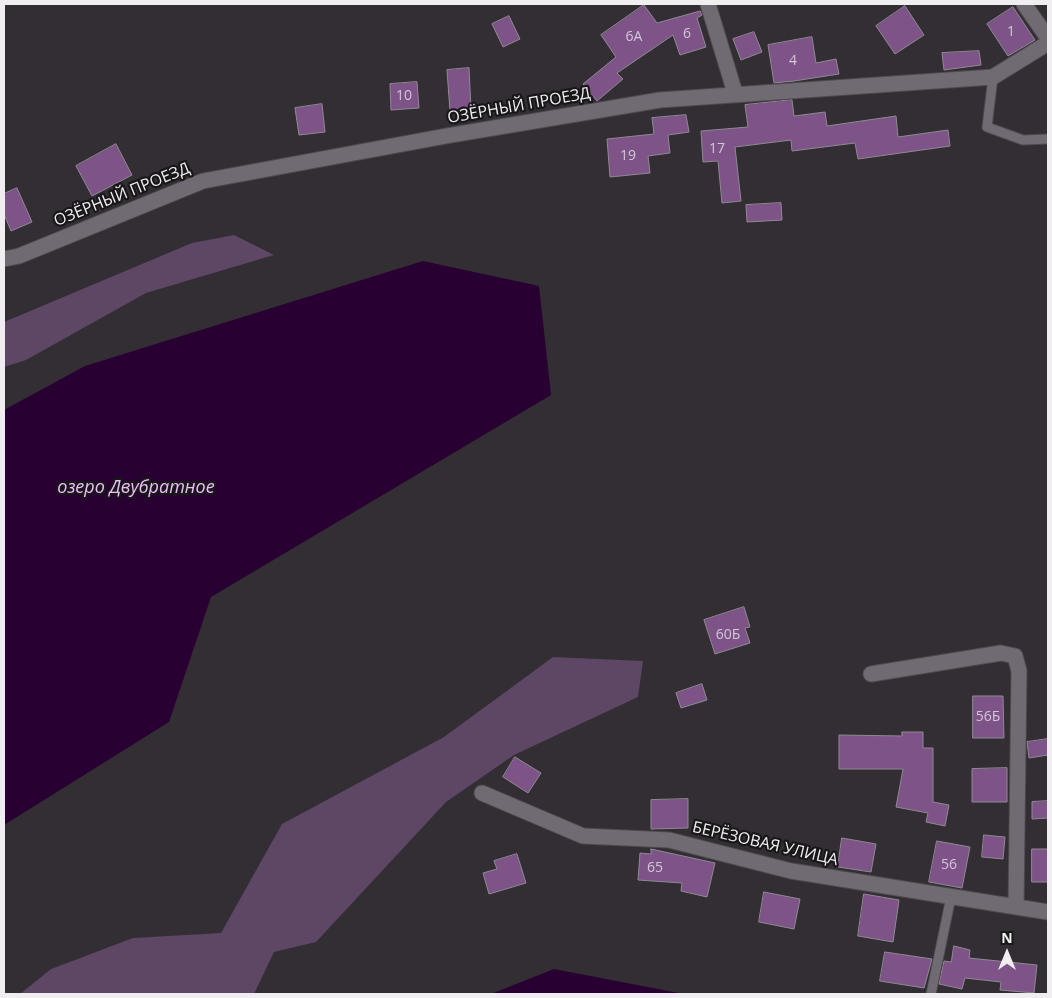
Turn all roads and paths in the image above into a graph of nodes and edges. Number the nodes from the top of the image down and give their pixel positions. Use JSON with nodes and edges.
{"nodes":[{"id":1,"x":708,"y":4,"type":"edge"},
{"id":2,"x":1024,"y":4,"type":"edge"},
{"id":3,"x":1048,"y":38,"type":"edge"},
{"id":4,"x":1048,"y":43,"type":"edge"},
{"id":5,"x":993,"y":77,"type":"junction"},
{"id":6,"x":735,"y":93,"type":"junction"},
{"id":7,"x":1048,"y":139,"type":"edge"},
{"id":8,"x":4,"y":259,"type":"edge"},
{"id":9,"x":871,"y":674,"type":"dead end"},
{"id":10,"x":482,"y":793,"type":"dead end"},
{"id":11,"x":950,"y":896,"type":"junction"},
{"id":12,"x":1016,"y":907,"type":"junction"},
{"id":13,"x":1048,"y":912,"type":"edge"},
{"id":14,"x":931,"y":994,"type":"edge"}],
"edges":[{"from":1,"to":6,"type":"street"},
{"from":2,"to":3,"type":"street"},
{"from":4,"to":5,"type":"street","name":"ОЗЁРНЫЙ ПРОЕЗД"},
{"from":5,"to":6,"type":"street","name":"ОЗЁРНЫЙ ПРОЕЗД"},
{"from":5,"to":7,"type":"lane"},
{"from":6,"to":8,"type":"street","name":"ОЗЁРНЫЙ ПРОЕЗД"},
{"from":9,"to":12,"type":"street"},
{"from":10,"to":11,"type":"street","name":"БЕРЁЗОВАЯ УЛИЦА"},
{"from":11,"to":12,"type":"street","name":"БЕРЁЗОВАЯ УЛИЦА"},
{"from":11,"to":14,"type":"lane"},
{"from":12,"to":13,"type":"street","name":"БЕРЁЗОВАЯ УЛИЦА"}]}
